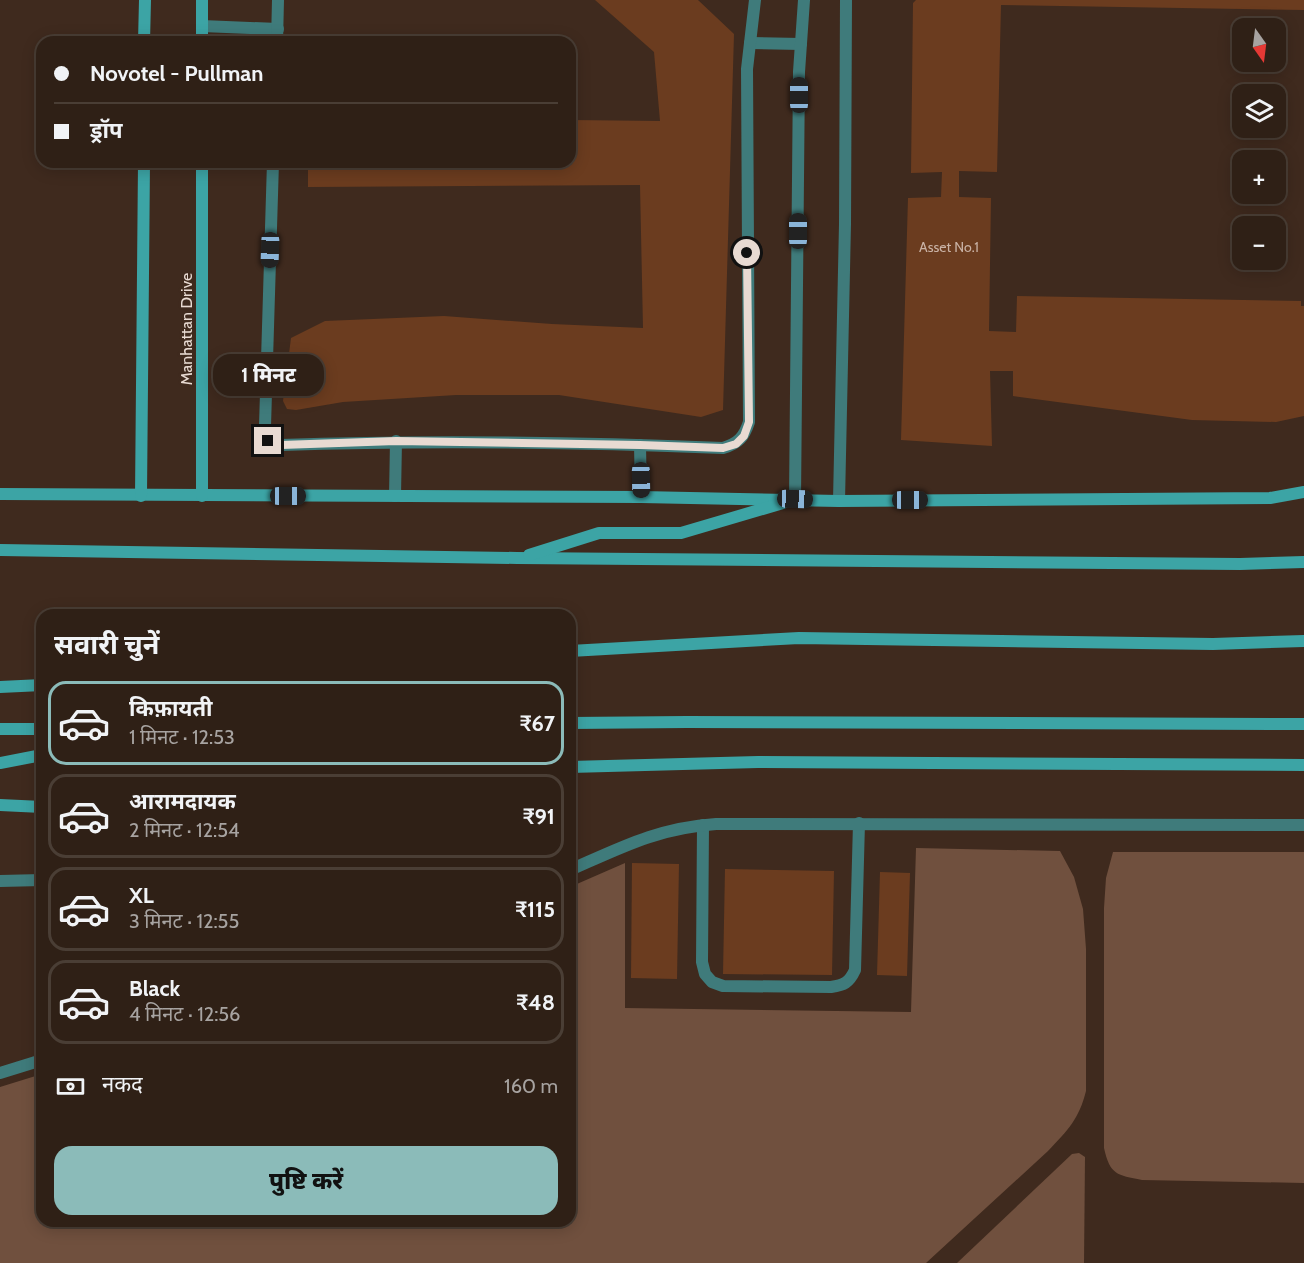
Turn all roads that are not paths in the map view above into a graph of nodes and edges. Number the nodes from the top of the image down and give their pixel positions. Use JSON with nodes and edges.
{"nodes":[{"id":1,"x":145,"y":0,"type":"edge"},
{"id":2,"x":201,"y":0,"type":"edge"},
{"id":3,"x":278,"y":0,"type":"edge"},
{"id":4,"x":754,"y":0,"type":"edge"},
{"id":5,"x":804,"y":0,"type":"edge"},
{"id":6,"x":846,"y":0,"type":"edge"},
{"id":7,"x":202,"y":26,"type":"junction"},
{"id":8,"x":278,"y":29,"type":"junction"},
{"id":9,"x":144,"y":36,"type":"edge"},
{"id":10,"x":202,"y":36,"type":"edge"},
{"id":11,"x":277,"y":36,"type":"edge"},
{"id":12,"x":750,"y":43,"type":"junction"},
{"id":13,"x":801,"y":44,"type":"junction"},
{"id":14,"x":144,"y":168,"type":"edge"},
{"id":15,"x":202,"y":168,"type":"edge"},
{"id":16,"x":273,"y":168,"type":"edge"},
{"id":17,"x":396,"y":441,"type":"junction"},
{"id":18,"x":640,"y":445,"type":"junction"},
{"id":19,"x":1304,"y":492,"type":"edge"},
{"id":20,"x":0,"y":494,"type":"edge"},
{"id":21,"x":141,"y":496,"type":"junction"},
{"id":22,"x":202,"y":496,"type":"junction"},
{"id":23,"x":395,"y":496,"type":"junction"},
{"id":24,"x":641,"y":497,"type":"junction"},
{"id":25,"x":795,"y":499,"type":"junction"},
{"id":26,"x":839,"y":501,"type":"junction"},
{"id":27,"x":0,"y":550,"type":"edge"},
{"id":28,"x":517,"y":558,"type":"junction"},
{"id":29,"x":1304,"y":562,"type":"edge"},
{"id":30,"x":1304,"y":641,"type":"edge"},
{"id":31,"x":576,"y":651,"type":"edge"},
{"id":32,"x":36,"y":685,"type":"edge"},
{"id":33,"x":0,"y":687,"type":"edge"},
{"id":34,"x":576,"y":723,"type":"edge"},
{"id":35,"x":1304,"y":724,"type":"edge"},
{"id":36,"x":0,"y":729,"type":"edge"},
{"id":37,"x":36,"y":729,"type":"edge"},
{"id":38,"x":36,"y":756,"type":"edge"},
{"id":39,"x":0,"y":764,"type":"edge"},
{"id":40,"x":1304,"y":765,"type":"edge"},
{"id":41,"x":576,"y":767,"type":"edge"},
{"id":42,"x":0,"y":805,"type":"edge"},
{"id":43,"x":36,"y":807,"type":"edge"},
{"id":44,"x":859,"y":823,"type":"junction"},
{"id":45,"x":703,"y":825,"type":"junction"},
{"id":46,"x":1304,"y":825,"type":"edge"},
{"id":47,"x":576,"y":867,"type":"edge"},
{"id":48,"x":36,"y":880,"type":"edge"},
{"id":49,"x":0,"y":881,"type":"edge"},
{"id":50,"x":36,"y":1062,"type":"edge"},
{"id":51,"x":0,"y":1072,"type":"edge"}],
"edges":[{"from":1,"to":9,"type":"street"},
{"from":2,"to":7,"type":"street"},
{"from":3,"to":8,"type":"street"},
{"from":4,"to":12,"type":"street"},
{"from":5,"to":13,"type":"street"},
{"from":6,"to":26,"type":"street"},
{"from":7,"to":8,"type":"street"},
{"from":7,"to":10,"type":"street"},
{"from":8,"to":11,"type":"street"},
{"from":12,"to":13,"type":"street"},
{"from":12,"to":18,"type":"street"},
{"from":13,"to":25,"type":"street"},
{"from":14,"to":21,"type":"street"},
{"from":15,"to":22,"type":"street","name":"Manhattan Drive"},
{"from":16,"to":17,"type":"street"},
{"from":17,"to":18,"type":"street"},
{"from":17,"to":23,"type":"street"},
{"from":18,"to":24,"type":"street"},
{"from":19,"to":26,"type":"street"},
{"from":20,"to":21,"type":"street"},
{"from":21,"to":22,"type":"street"},
{"from":22,"to":23,"type":"street"},
{"from":23,"to":24,"type":"street"},
{"from":24,"to":25,"type":"street"},
{"from":25,"to":26,"type":"street"},
{"from":25,"to":28,"type":"street"},
{"from":27,"to":28,"type":"street"},
{"from":28,"to":29,"type":"street"},
{"from":30,"to":31,"type":"street"},
{"from":32,"to":33,"type":"street"},
{"from":34,"to":35,"type":"street"},
{"from":36,"to":37,"type":"street"},
{"from":38,"to":39,"type":"street"},
{"from":40,"to":41,"type":"street"},
{"from":42,"to":43,"type":"street"},
{"from":44,"to":45,"type":"street"},
{"from":44,"to":45,"type":"street"},
{"from":44,"to":46,"type":"street"},
{"from":45,"to":47,"type":"street"},
{"from":48,"to":49,"type":"street"},
{"from":50,"to":51,"type":"street"}]}
